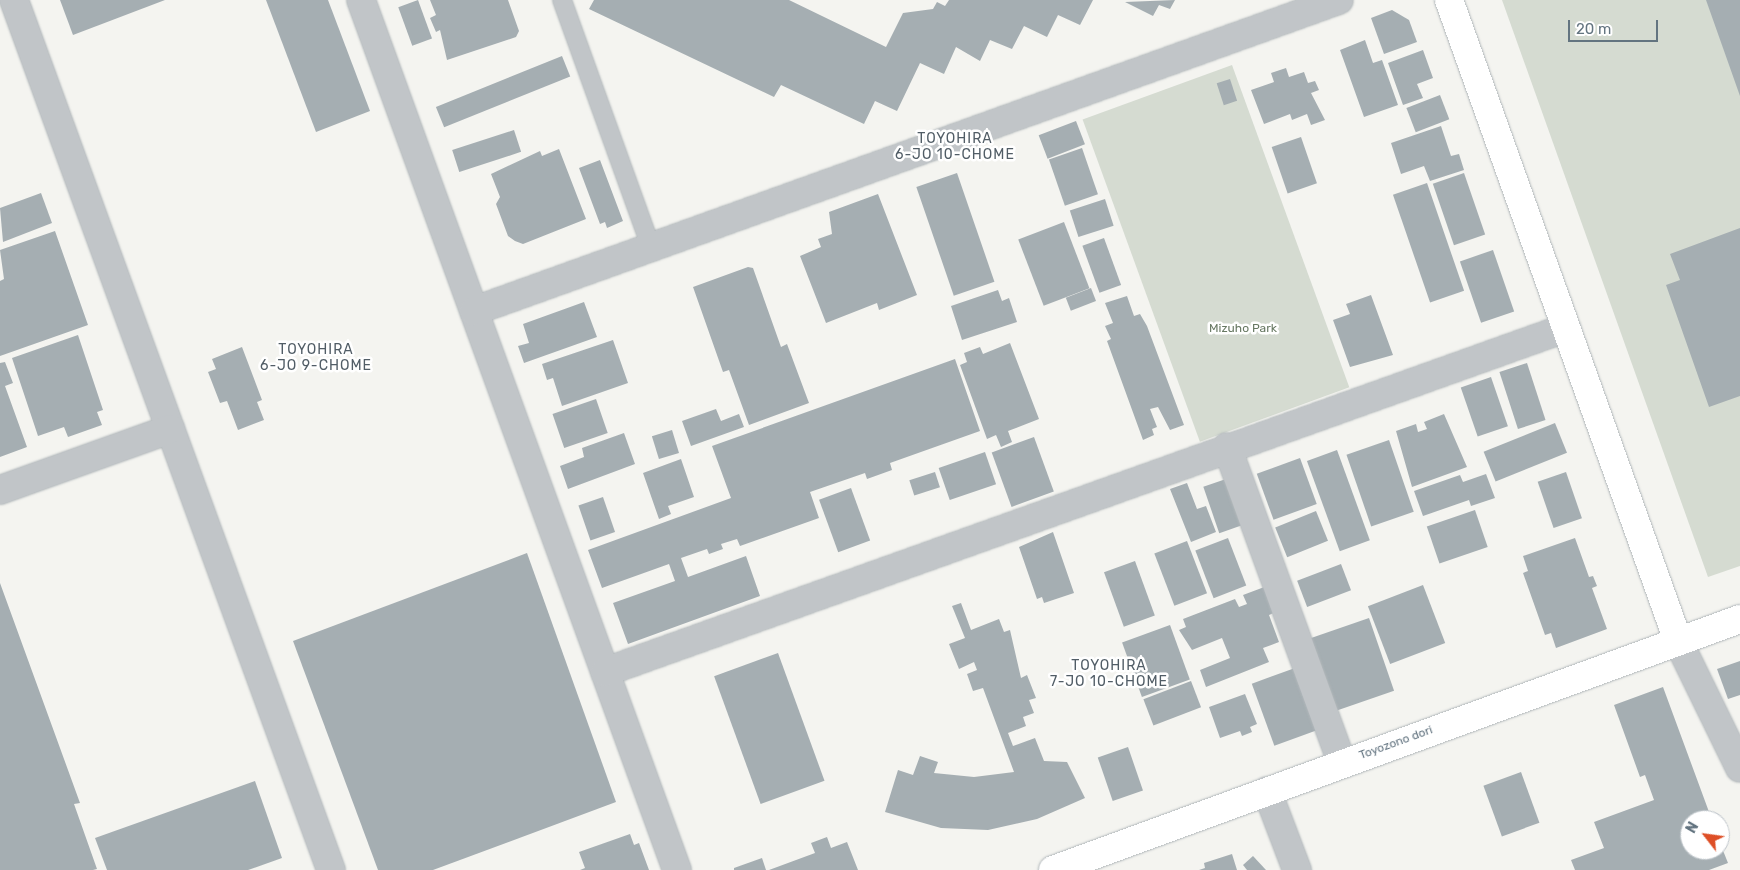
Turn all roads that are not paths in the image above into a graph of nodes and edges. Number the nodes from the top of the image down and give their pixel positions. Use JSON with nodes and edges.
{"nodes":[{"id":1,"x":14,"y":0,"type":"edge"},
{"id":2,"x":361,"y":0,"type":"edge"},
{"id":3,"x":562,"y":0,"type":"edge"},
{"id":4,"x":1339,"y":0,"type":"edge"},
{"id":5,"x":1449,"y":0,"type":"edge"},
{"id":6,"x":651,"y":247,"type":"junction"},
{"id":7,"x":474,"y":311,"type":"junction"},
{"id":8,"x":1566,"y":328,"type":"junction"},
{"id":9,"x":170,"y":429,"type":"junction"},
{"id":10,"x":1227,"y":447,"type":"junction"},
{"id":11,"x":0,"y":490,"type":"edge"},
{"id":12,"x":1740,"y":619,"type":"edge"},
{"id":13,"x":1678,"y":641,"type":"junction"},
{"id":14,"x":605,"y":672,"type":"junction"},
{"id":15,"x":1342,"y":763,"type":"junction"},
{"id":16,"x":1740,"y":768,"type":"edge"},
{"id":17,"x":1267,"y":791,"type":"junction"},
{"id":18,"x":330,"y":870,"type":"edge"},
{"id":19,"x":677,"y":870,"type":"edge"},
{"id":20,"x":1052,"y":870,"type":"edge"},
{"id":21,"x":1297,"y":870,"type":"edge"}],
"edges":[{"from":1,"to":9,"type":"street"},
{"from":2,"to":7,"type":"street"},
{"from":3,"to":6,"type":"lane"},
{"from":4,"to":6,"type":"street"},
{"from":5,"to":8,"type":"street"},
{"from":6,"to":7,"type":"street"},
{"from":7,"to":14,"type":"street"},
{"from":8,"to":10,"type":"street"},
{"from":8,"to":13,"type":"street"},
{"from":9,"to":11,"type":"street"},
{"from":9,"to":18,"type":"street"},
{"from":10,"to":14,"type":"street"},
{"from":10,"to":15,"type":"street"},
{"from":12,"to":13,"type":"street","name":"Toyozono dori"},
{"from":13,"to":15,"type":"street","name":"Toyozono dori"},
{"from":13,"to":16,"type":"street"},
{"from":14,"to":19,"type":"street"},
{"from":15,"to":17,"type":"street","name":"Toyozono dori"},
{"from":17,"to":20,"type":"street","name":"Toyozono dori"},
{"from":17,"to":21,"type":"street"}]}
